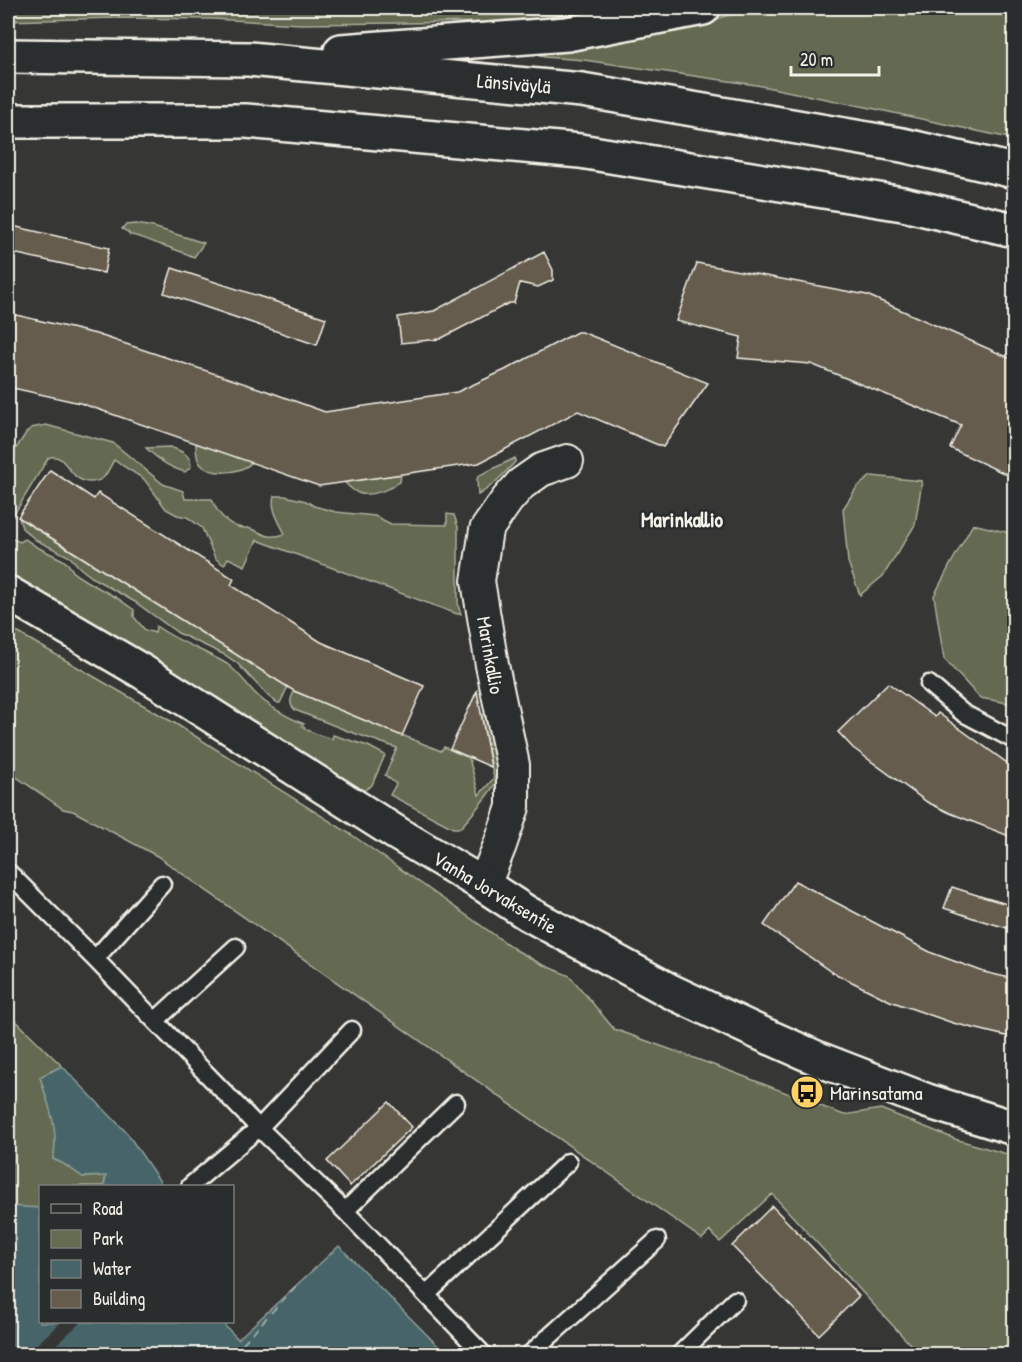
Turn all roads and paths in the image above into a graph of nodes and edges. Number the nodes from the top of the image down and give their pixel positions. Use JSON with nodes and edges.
{"nodes":[{"id":1,"x":703,"y":8,"type":"edge"},
{"id":2,"x":8,"y":57,"type":"edge"},
{"id":3,"x":249,"y":59,"type":"junction"},
{"id":4,"x":8,"y":121,"type":"edge"},
{"id":5,"x":1014,"y":171,"type":"edge"},
{"id":6,"x":1014,"y":230,"type":"edge"},
{"id":7,"x":567,"y":461,"type":"dead end"},
{"id":8,"x":8,"y":593,"type":"edge"},
{"id":9,"x":929,"y":684,"type":"dead end"},
{"id":10,"x":1014,"y":740,"type":"edge"},
{"id":11,"x":8,"y":872,"type":"edge"},
{"id":12,"x":162,"y":884,"type":"dead end"},
{"id":13,"x":484,"y":885,"type":"junction"},
{"id":14,"x":236,"y":947,"type":"dead end"},
{"id":15,"x":94,"y":959,"type":"junction"},
{"id":16,"x":155,"y":1020,"type":"junction"},
{"id":17,"x":352,"y":1030,"type":"dead end"},
{"id":18,"x":456,"y":1103,"type":"dead end"},
{"id":19,"x":259,"y":1128,"type":"junction"},
{"id":20,"x":1014,"y":1128,"type":"edge"},
{"id":21,"x":568,"y":1162,"type":"dead end"},
{"id":22,"x":191,"y":1185,"type":"edge"},
{"id":23,"x":345,"y":1210,"type":"junction"},
{"id":24,"x":657,"y":1240,"type":"dead end"},
{"id":25,"x":426,"y":1295,"type":"junction"},
{"id":26,"x":735,"y":1300,"type":"dead end"},
{"id":27,"x":483,"y":1354,"type":"edge"},
{"id":28,"x":530,"y":1354,"type":"edge"},
{"id":29,"x":680,"y":1354,"type":"edge"}],
"edges":[{"from":1,"to":3,"type":"main road"},
{"from":2,"to":3,"type":"main road","name":"Länsiväylä"},
{"from":3,"to":5,"type":"main road","name":"Länsiväylä"},
{"from":4,"to":6,"type":"main road"},
{"from":7,"to":13,"type":"street","name":"Marinkallio"},
{"from":8,"to":13,"type":"main road","name":"Vanha Jorvaksentie"},
{"from":9,"to":10,"type":"lane"},
{"from":11,"to":15,"type":"lane"},
{"from":12,"to":15,"type":"lane"},
{"from":13,"to":20,"type":"main road","name":"Vanha Jorvaksentie"},
{"from":14,"to":16,"type":"lane"},
{"from":15,"to":16,"type":"lane"},
{"from":16,"to":19,"type":"lane"},
{"from":17,"to":19,"type":"lane"},
{"from":18,"to":23,"type":"lane"},
{"from":19,"to":22,"type":"lane"},
{"from":19,"to":23,"type":"lane"},
{"from":21,"to":25,"type":"lane"},
{"from":23,"to":25,"type":"lane"},
{"from":24,"to":28,"type":"lane"},
{"from":25,"to":27,"type":"lane"},
{"from":26,"to":29,"type":"lane"}]}
